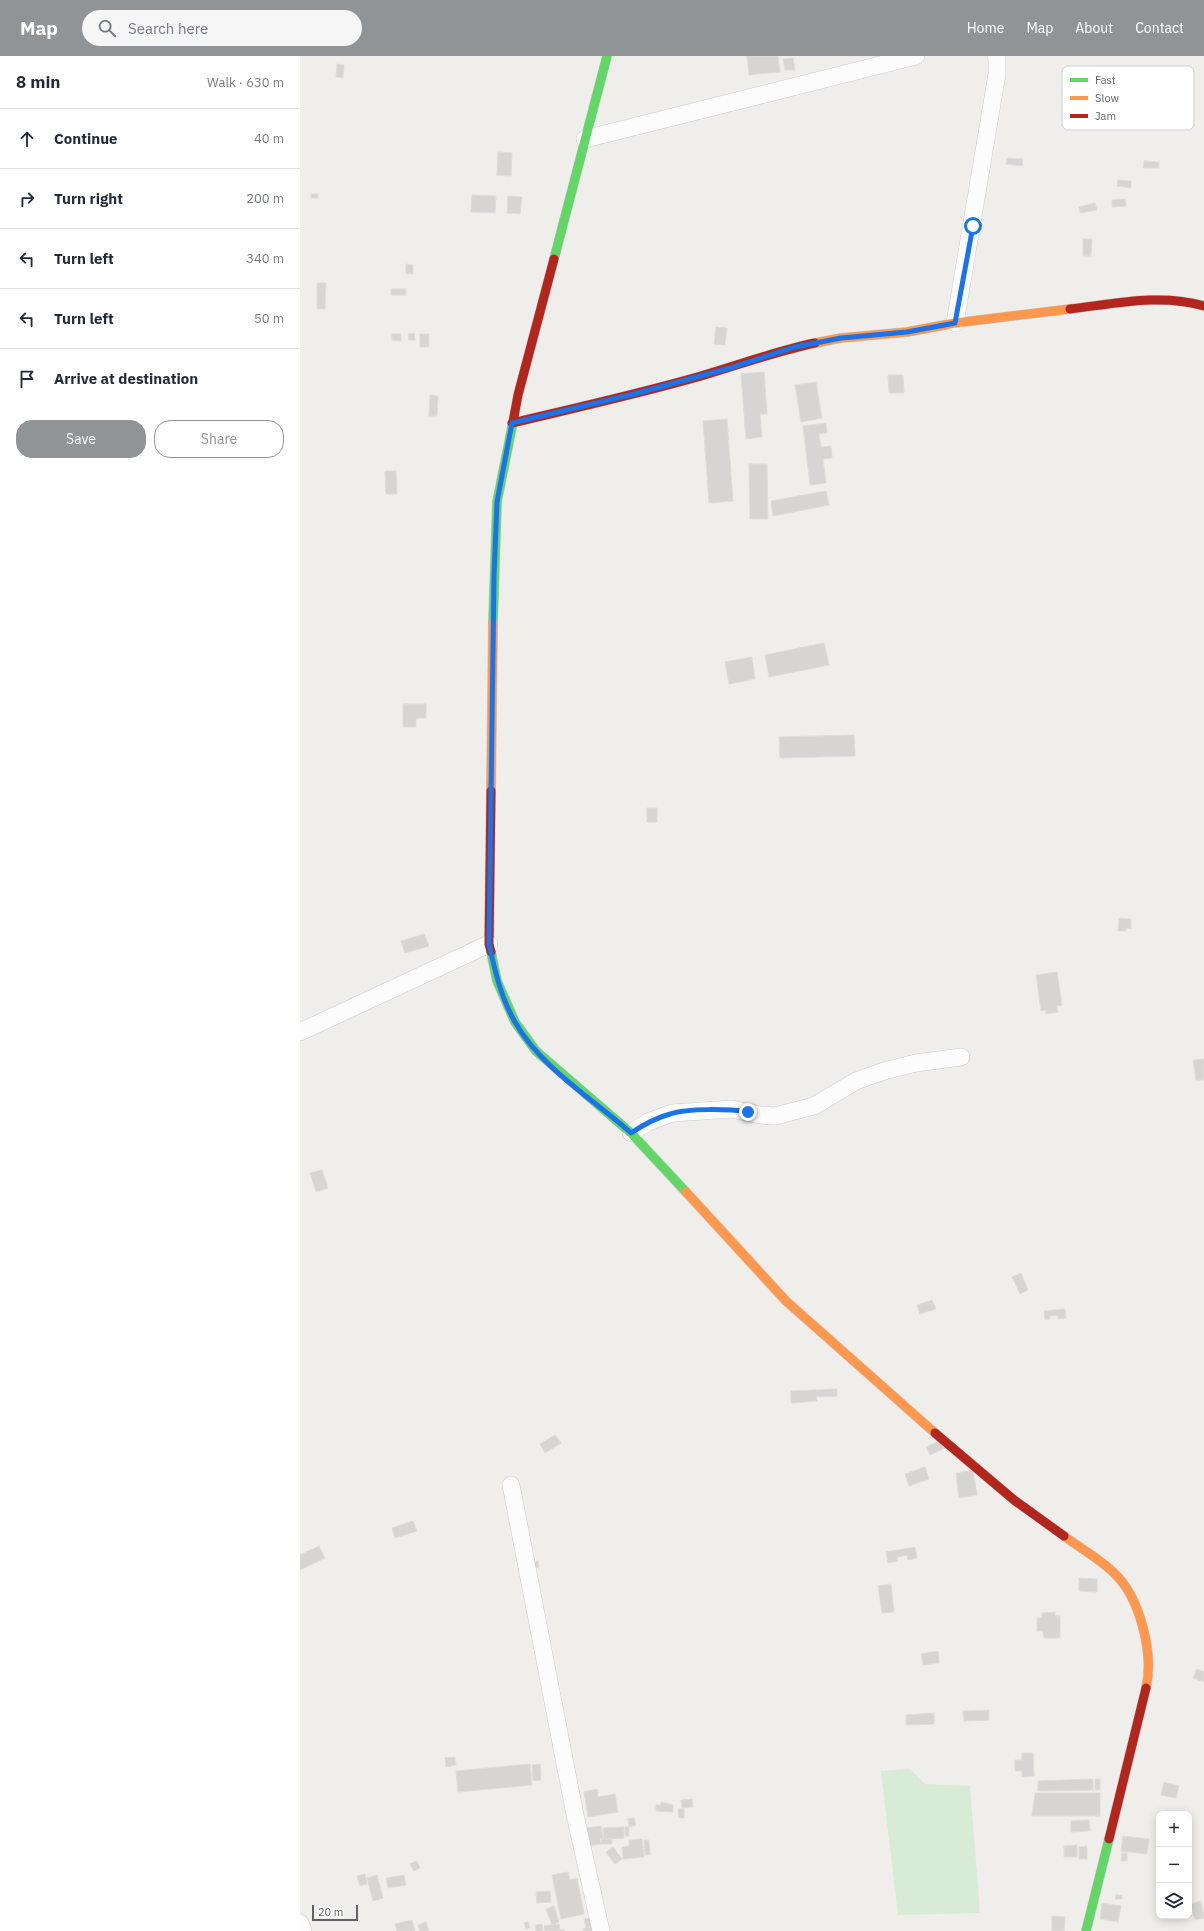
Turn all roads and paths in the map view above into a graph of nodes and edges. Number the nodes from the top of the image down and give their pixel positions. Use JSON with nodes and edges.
{"nodes":[{"id":1,"x":607,"y":56,"type":"edge"},
{"id":2,"x":916,"y":56,"type":"edge"},
{"id":3,"x":996,"y":56,"type":"edge"},
{"id":4,"x":585,"y":138,"type":"junction"},
{"id":5,"x":1204,"y":306,"type":"edge"},
{"id":6,"x":955,"y":323,"type":"junction"},
{"id":7,"x":512,"y":423,"type":"junction"},
{"id":8,"x":489,"y":944,"type":"junction"},
{"id":9,"x":300,"y":1032,"type":"edge"},
{"id":10,"x":961,"y":1056,"type":"dead end"},
{"id":11,"x":631,"y":1133,"type":"junction"},
{"id":12,"x":511,"y":1485,"type":"dead end"},
{"id":13,"x":300,"y":1923,"type":"edge"},
{"id":14,"x":302,"y":1931,"type":"edge"},
{"id":15,"x":600,"y":1931,"type":"edge"},
{"id":16,"x":1086,"y":1931,"type":"edge"}],
"edges":[{"from":1,"to":4,"type":"street"},
{"from":2,"to":4,"type":"street"},
{"from":3,"to":6,"type":"street"},
{"from":4,"to":7,"type":"street"},
{"from":5,"to":6,"type":"street"},
{"from":6,"to":7,"type":"street"},
{"from":7,"to":8,"type":"street"},
{"from":8,"to":9,"type":"street"},
{"from":8,"to":11,"type":"street"},
{"from":10,"to":11,"type":"street"},
{"from":11,"to":16,"type":"street"},
{"from":12,"to":15,"type":"street"},
{"from":13,"to":14,"type":"street"}]}
